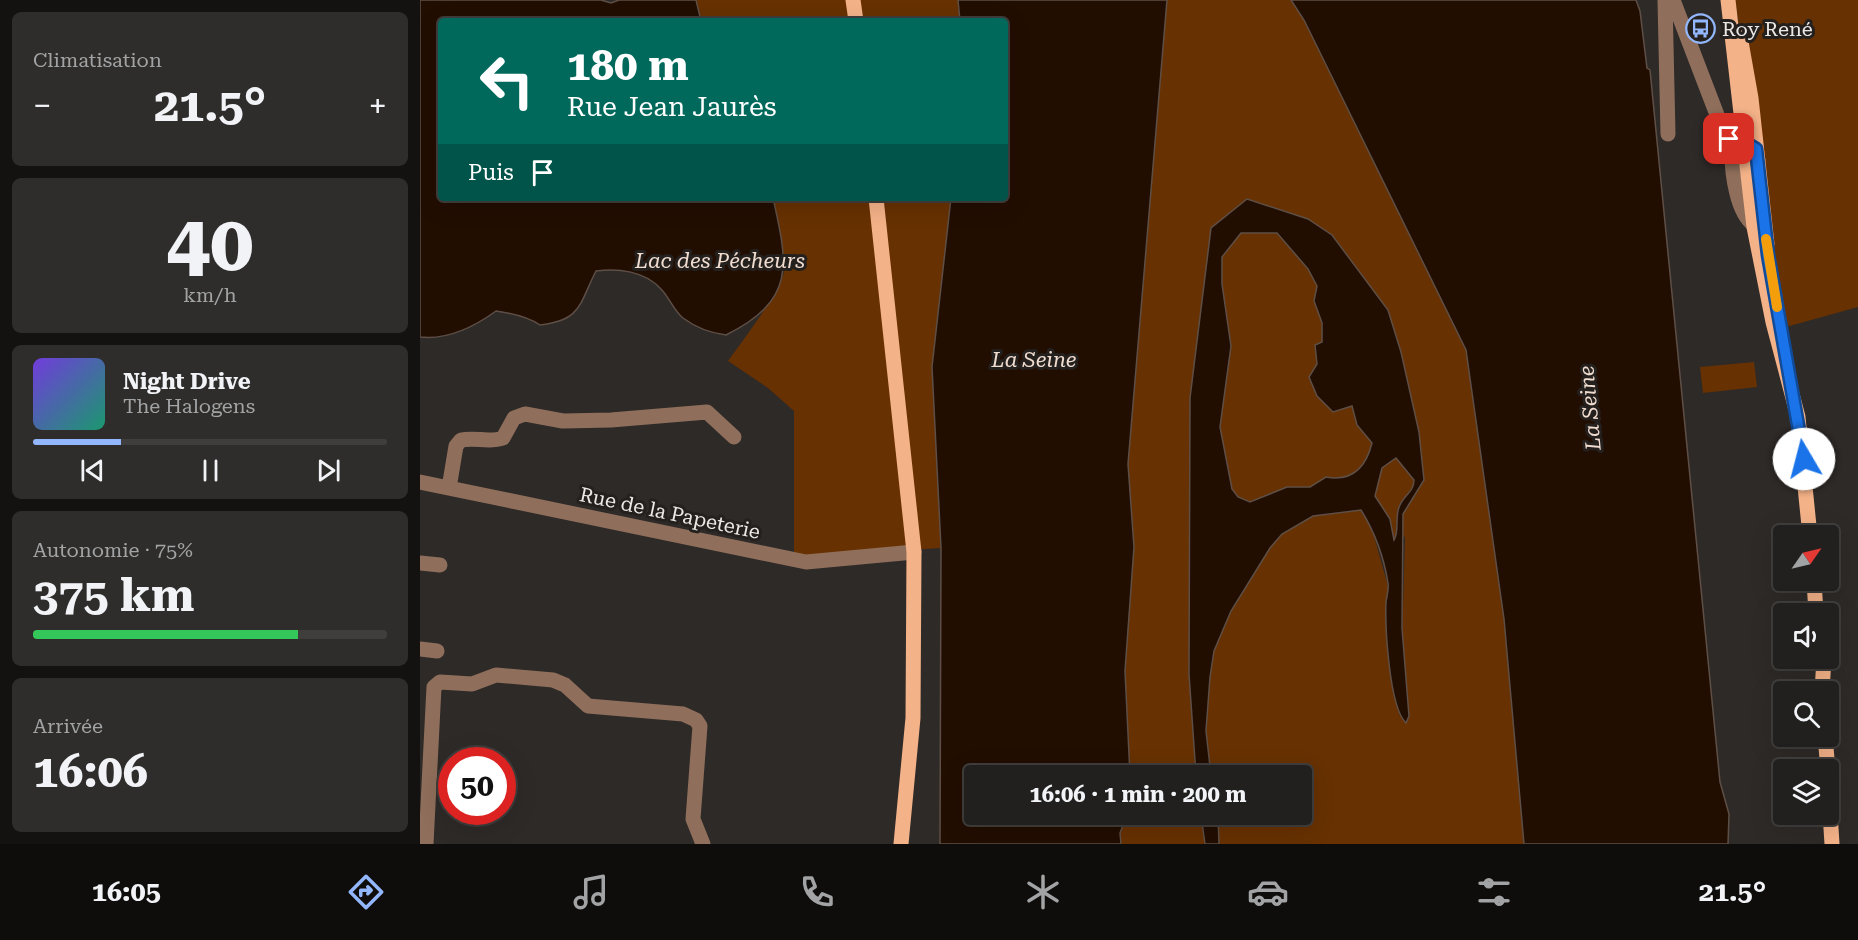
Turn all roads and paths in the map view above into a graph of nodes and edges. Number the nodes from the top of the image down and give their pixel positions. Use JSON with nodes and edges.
{"nodes":[{"id":1,"x":853,"y":0,"type":"edge"},
{"id":2,"x":1665,"y":0,"type":"edge"},
{"id":3,"x":1674,"y":0,"type":"edge"},
{"id":4,"x":1728,"y":0,"type":"edge"},
{"id":5,"x":1733,"y":0,"type":"edge"},
{"id":6,"x":856,"y":18,"type":"edge"},
{"id":7,"x":1668,"y":134,"type":"dead end"},
{"id":8,"x":1739,"y":142,"type":"junction"},
{"id":9,"x":876,"y":201,"type":"edge"},
{"id":10,"x":1786,"y":365,"type":"junction"},
{"id":11,"x":734,"y":437,"type":"dead end"},
{"id":12,"x":420,"y":482,"type":"edge"},
{"id":13,"x":449,"y":488,"type":"junction"},
{"id":14,"x":1809,"y":525,"type":"edge"},
{"id":15,"x":914,"y":552,"type":"junction"},
{"id":16,"x":420,"y":563,"type":"edge"},
{"id":17,"x":440,"y":565,"type":"dead end"},
{"id":18,"x":420,"y":649,"type":"edge"},
{"id":19,"x":437,"y":651,"type":"dead end"},
{"id":20,"x":426,"y":732,"type":"edge"},
{"id":21,"x":1831,"y":825,"type":"edge"},
{"id":22,"x":426,"y":844,"type":"edge"},
{"id":23,"x":704,"y":844,"type":"edge"},
{"id":24,"x":901,"y":844,"type":"edge"},
{"id":25,"x":1832,"y":844,"type":"edge"}],
"edges":[{"from":1,"to":6,"type":"main road"},
{"from":2,"to":7,"type":"street"},
{"from":3,"to":8,"type":"street"},
{"from":4,"to":8,"type":"main road"},
{"from":5,"to":8,"type":"main road"},
{"from":8,"to":10,"type":"main road"},
{"from":8,"to":10,"type":"main road"},
{"from":9,"to":15,"type":"main road"},
{"from":10,"to":14,"type":"main road"},
{"from":11,"to":13,"type":"street"},
{"from":12,"to":13,"type":"street","name":"Rue de la Papeterie"},
{"from":13,"to":15,"type":"street","name":"Rue de la Papeterie"},
{"from":15,"to":24,"type":"main road"},
{"from":16,"to":17,"type":"street"},
{"from":18,"to":19,"type":"street"},
{"from":20,"to":22,"type":"street"},
{"from":20,"to":23,"type":"street"},
{"from":21,"to":25,"type":"main road"}]}
